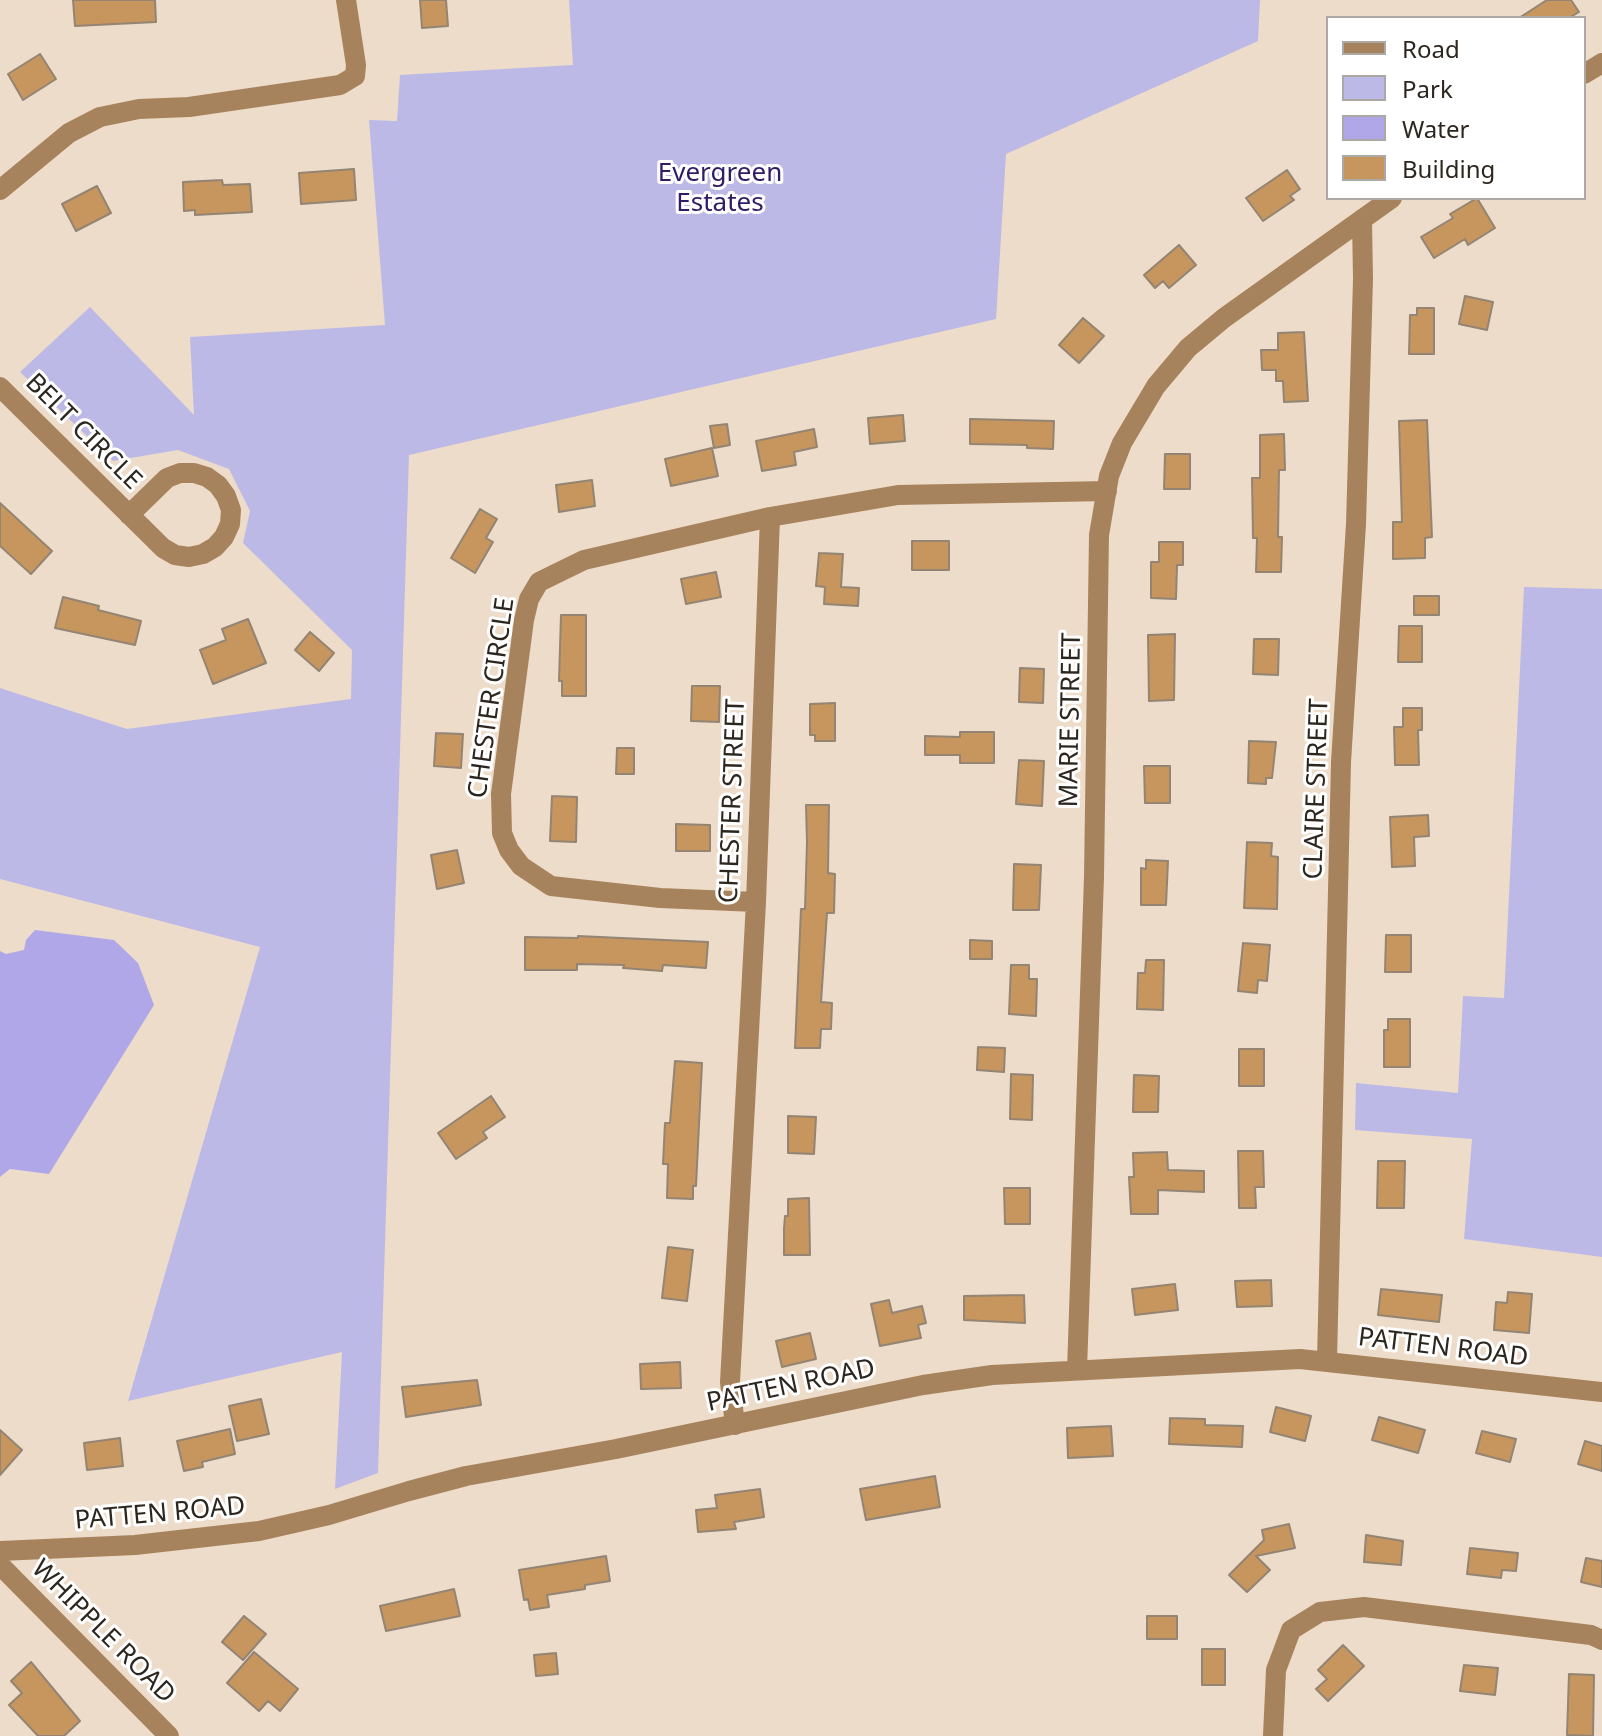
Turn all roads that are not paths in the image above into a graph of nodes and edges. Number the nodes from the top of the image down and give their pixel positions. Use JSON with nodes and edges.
{"nodes":[{"id":1,"x":346,"y":0,"type":"edge"},
{"id":2,"x":0,"y":190,"type":"edge"},
{"id":3,"x":1389,"y":200,"type":"edge"},
{"id":4,"x":1362,"y":219,"type":"junction"},
{"id":5,"x":0,"y":387,"type":"edge"},
{"id":6,"x":1107,"y":491,"type":"junction"},
{"id":7,"x":129,"y":515,"type":"junction"},
{"id":8,"x":770,"y":517,"type":"junction"},
{"id":9,"x":756,"y":902,"type":"junction"},
{"id":10,"x":1327,"y":1361,"type":"junction"},
{"id":11,"x":1077,"y":1370,"type":"junction"},
{"id":12,"x":1602,"y":1392,"type":"edge"},
{"id":13,"x":735,"y":1425,"type":"junction"},
{"id":14,"x":0,"y":1551,"type":"edge"},
{"id":15,"x":0,"y":1565,"type":"edge"},
{"id":16,"x":1602,"y":1640,"type":"edge"},
{"id":17,"x":169,"y":1736,"type":"edge"},
{"id":18,"x":1273,"y":1736,"type":"edge"}],
"edges":[{"from":1,"to":2,"type":"street"},
{"from":3,"to":4,"type":"street","name":"MARIE STREET"},
{"from":4,"to":6,"type":"street","name":"MARIE STREET"},
{"from":4,"to":10,"type":"street","name":"CLAIRE STREET"},
{"from":5,"to":7,"type":"street","name":"BELT CIRCLE"},
{"from":6,"to":8,"type":"street"},
{"from":6,"to":11,"type":"street","name":"MARIE STREET"},
{"from":7,"to":7,"type":"street","name":"BELT CIRCLE"},
{"from":8,"to":9,"type":"street","name":"CHESTER STREET"},
{"from":8,"to":9,"type":"street","name":"CHESTER CIRCLE"},
{"from":9,"to":13,"type":"street","name":"CHESTER STREET"},
{"from":10,"to":11,"type":"street","name":"PATTEN ROAD"},
{"from":10,"to":12,"type":"street","name":"PATTEN ROAD"},
{"from":11,"to":13,"type":"street","name":"PATTEN ROAD"},
{"from":13,"to":14,"type":"street","name":"PATTEN ROAD"},
{"from":15,"to":17,"type":"street","name":"WHIPPLE ROAD"},
{"from":16,"to":18,"type":"street"}]}
